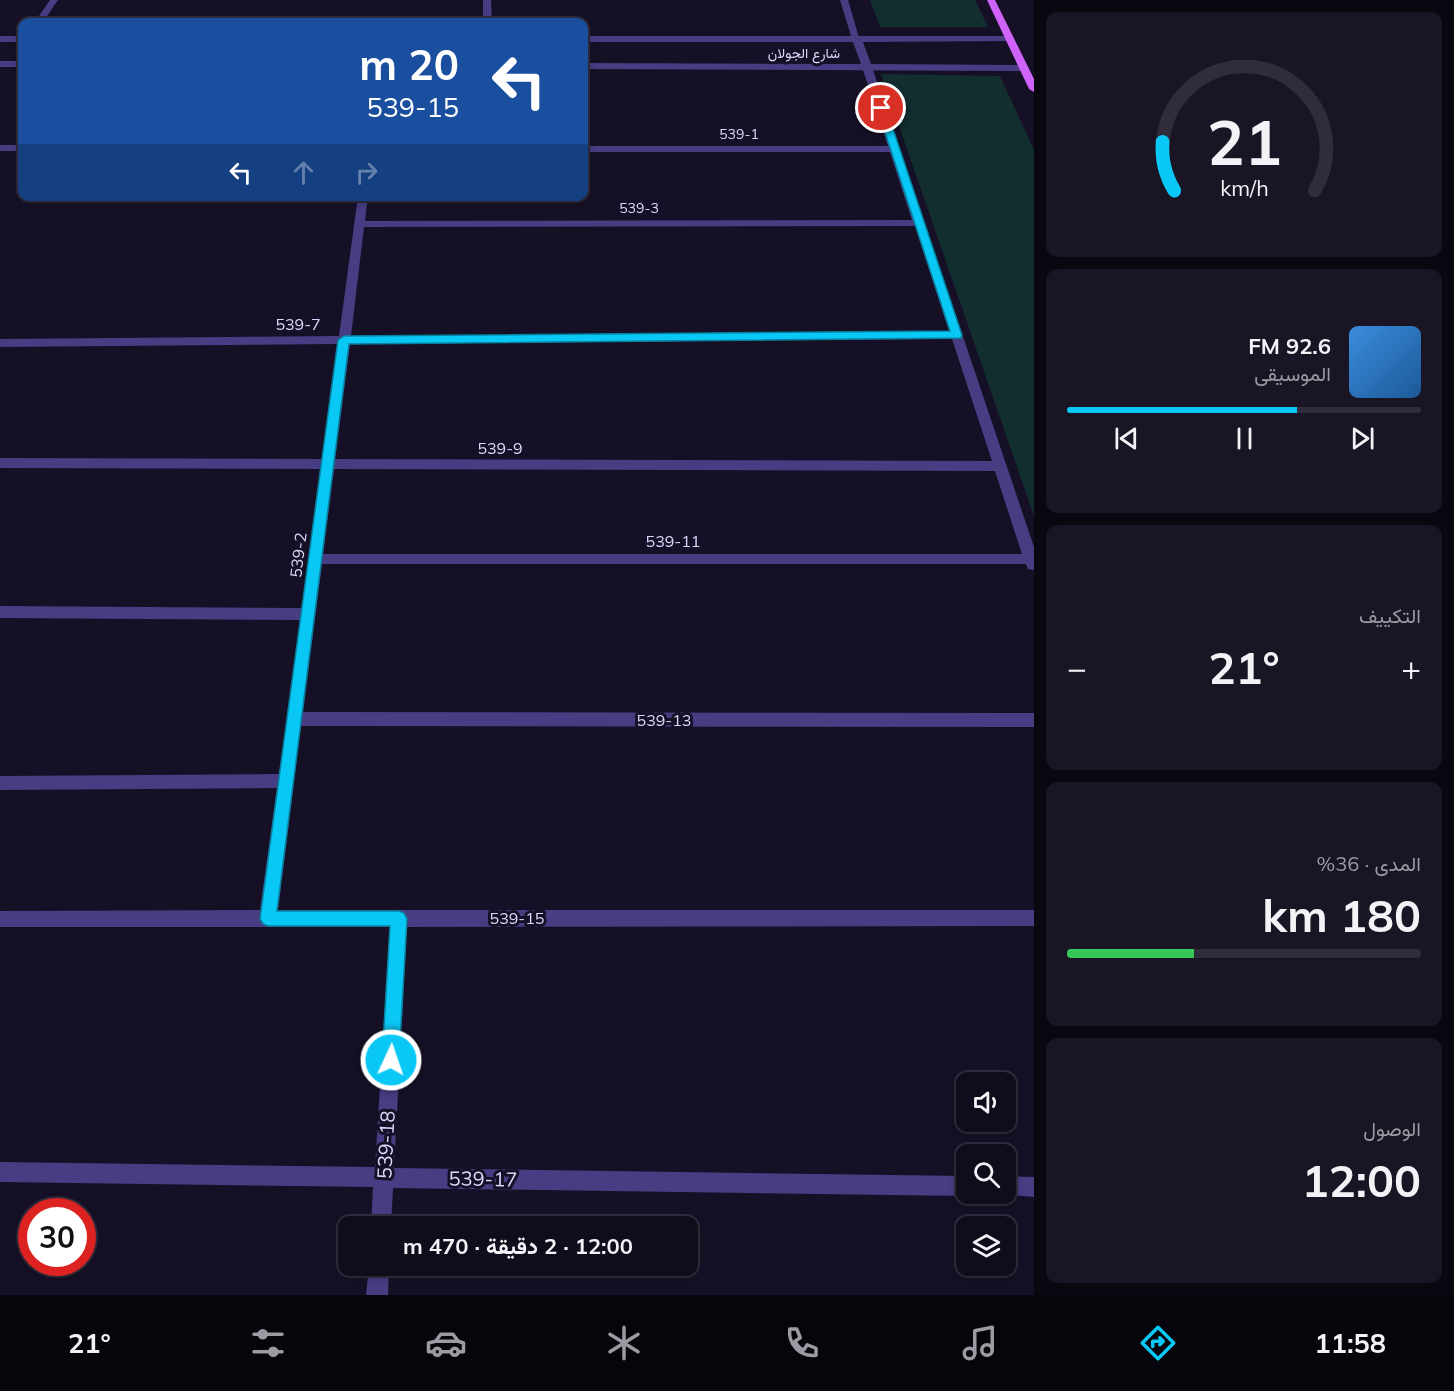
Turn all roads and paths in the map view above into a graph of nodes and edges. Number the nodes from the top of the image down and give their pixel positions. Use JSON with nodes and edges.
{"nodes":[{"id":1,"x":54,"y":0,"type":"edge"},
{"id":2,"x":487,"y":0,"type":"edge"},
{"id":3,"x":844,"y":0,"type":"edge"},
{"id":4,"x":991,"y":0,"type":"edge"},
{"id":5,"x":42,"y":18,"type":"edge"},
{"id":6,"x":488,"y":18,"type":"edge"},
{"id":7,"x":0,"y":39,"type":"edge"},
{"id":8,"x":18,"y":39,"type":"edge"},
{"id":9,"x":588,"y":39,"type":"edge"},
{"id":10,"x":857,"y":39,"type":"junction"},
{"id":11,"x":1010,"y":39,"type":"junction"},
{"id":12,"x":0,"y":64,"type":"edge"},
{"id":13,"x":18,"y":64,"type":"edge"},
{"id":14,"x":588,"y":66,"type":"edge"},
{"id":15,"x":867,"y":67,"type":"junction"},
{"id":16,"x":1024,"y":68,"type":"junction"},
{"id":17,"x":1034,"y":89,"type":"edge"},
{"id":18,"x":0,"y":148,"type":"edge"},
{"id":19,"x":18,"y":148,"type":"edge"},
{"id":20,"x":588,"y":149,"type":"edge"},
{"id":21,"x":895,"y":149,"type":"junction"},
{"id":22,"x":362,"y":201,"type":"edge"},
{"id":23,"x":919,"y":223,"type":"junction"},
{"id":24,"x":359,"y":224,"type":"junction"},
{"id":25,"x":957,"y":335,"type":"junction"},
{"id":26,"x":344,"y":340,"type":"junction"},
{"id":27,"x":0,"y":343,"type":"edge"},
{"id":28,"x":0,"y":463,"type":"edge"},
{"id":29,"x":328,"y":464,"type":"junction"},
{"id":30,"x":1000,"y":466,"type":"junction"},
{"id":31,"x":315,"y":559,"type":"junction"},
{"id":32,"x":1033,"y":563,"type":"edge"},
{"id":33,"x":0,"y":612,"type":"edge"},
{"id":34,"x":308,"y":614,"type":"junction"},
{"id":35,"x":294,"y":719,"type":"junction"},
{"id":36,"x":1034,"y":720,"type":"edge"},
{"id":37,"x":286,"y":781,"type":"junction"},
{"id":38,"x":0,"y":783,"type":"edge"},
{"id":39,"x":1034,"y":918,"type":"edge"},
{"id":40,"x":0,"y":919,"type":"edge"},
{"id":41,"x":268,"y":919,"type":"junction"},
{"id":42,"x":399,"y":919,"type":"junction"},
{"id":43,"x":0,"y":1172,"type":"edge"},
{"id":44,"x":384,"y":1178,"type":"junction"},
{"id":45,"x":956,"y":1186,"type":"edge"},
{"id":46,"x":1016,"y":1186,"type":"edge"},
{"id":47,"x":1034,"y":1187,"type":"edge"},
{"id":48,"x":382,"y":1216,"type":"edge"},
{"id":49,"x":378,"y":1276,"type":"edge"},
{"id":50,"x":377,"y":1295,"type":"edge"}],
"edges":[{"from":1,"to":5,"type":"street"},
{"from":2,"to":6,"type":"street"},
{"from":3,"to":10,"type":"street"},
{"from":4,"to":11,"type":"main road"},
{"from":7,"to":8,"type":"street"},
{"from":9,"to":10,"type":"street","name":"شارع الجولان"},
{"from":10,"to":11,"type":"street","name":"شارع الجولان"},
{"from":10,"to":15,"type":"street"},
{"from":11,"to":16,"type":"main road"},
{"from":12,"to":13,"type":"street"},
{"from":14,"to":15,"type":"street","name":"شارع الجولان"},
{"from":15,"to":16,"type":"street","name":"شارع الجولان"},
{"from":15,"to":21,"type":"street"},
{"from":16,"to":17,"type":"main road"},
{"from":18,"to":19,"type":"street"},
{"from":20,"to":21,"type":"street","name":"539-1"},
{"from":21,"to":23,"type":"street"},
{"from":22,"to":24,"type":"street","name":"539-2"},
{"from":23,"to":24,"type":"street","name":"539-3"},
{"from":23,"to":25,"type":"street"},
{"from":24,"to":26,"type":"street","name":"539-2"},
{"from":25,"to":26,"type":"street","name":"539-7"},
{"from":25,"to":30,"type":"street"},
{"from":26,"to":27,"type":"street","name":"539-7"},
{"from":26,"to":29,"type":"street","name":"539-2"},
{"from":28,"to":29,"type":"street","name":"539-9"},
{"from":29,"to":30,"type":"street","name":"539-9"},
{"from":29,"to":31,"type":"street","name":"539-2"},
{"from":30,"to":32,"type":"street"},
{"from":31,"to":32,"type":"street","name":"539-11"},
{"from":31,"to":34,"type":"street","name":"539-2"},
{"from":33,"to":34,"type":"street"},
{"from":34,"to":35,"type":"street","name":"539-2"},
{"from":35,"to":36,"type":"street","name":"539-13"},
{"from":35,"to":37,"type":"street","name":"539-2"},
{"from":37,"to":38,"type":"street"},
{"from":37,"to":41,"type":"street","name":"539-2"},
{"from":39,"to":42,"type":"street","name":"539-15"},
{"from":40,"to":41,"type":"street","name":"539-15"},
{"from":41,"to":42,"type":"street","name":"539-15"},
{"from":42,"to":44,"type":"street","name":"539-18"},
{"from":43,"to":44,"type":"street","name":"539-17"},
{"from":44,"to":45,"type":"street","name":"539-17"},
{"from":44,"to":48,"type":"street","name":"539-18"},
{"from":46,"to":47,"type":"street"},
{"from":49,"to":50,"type":"street"}]}
